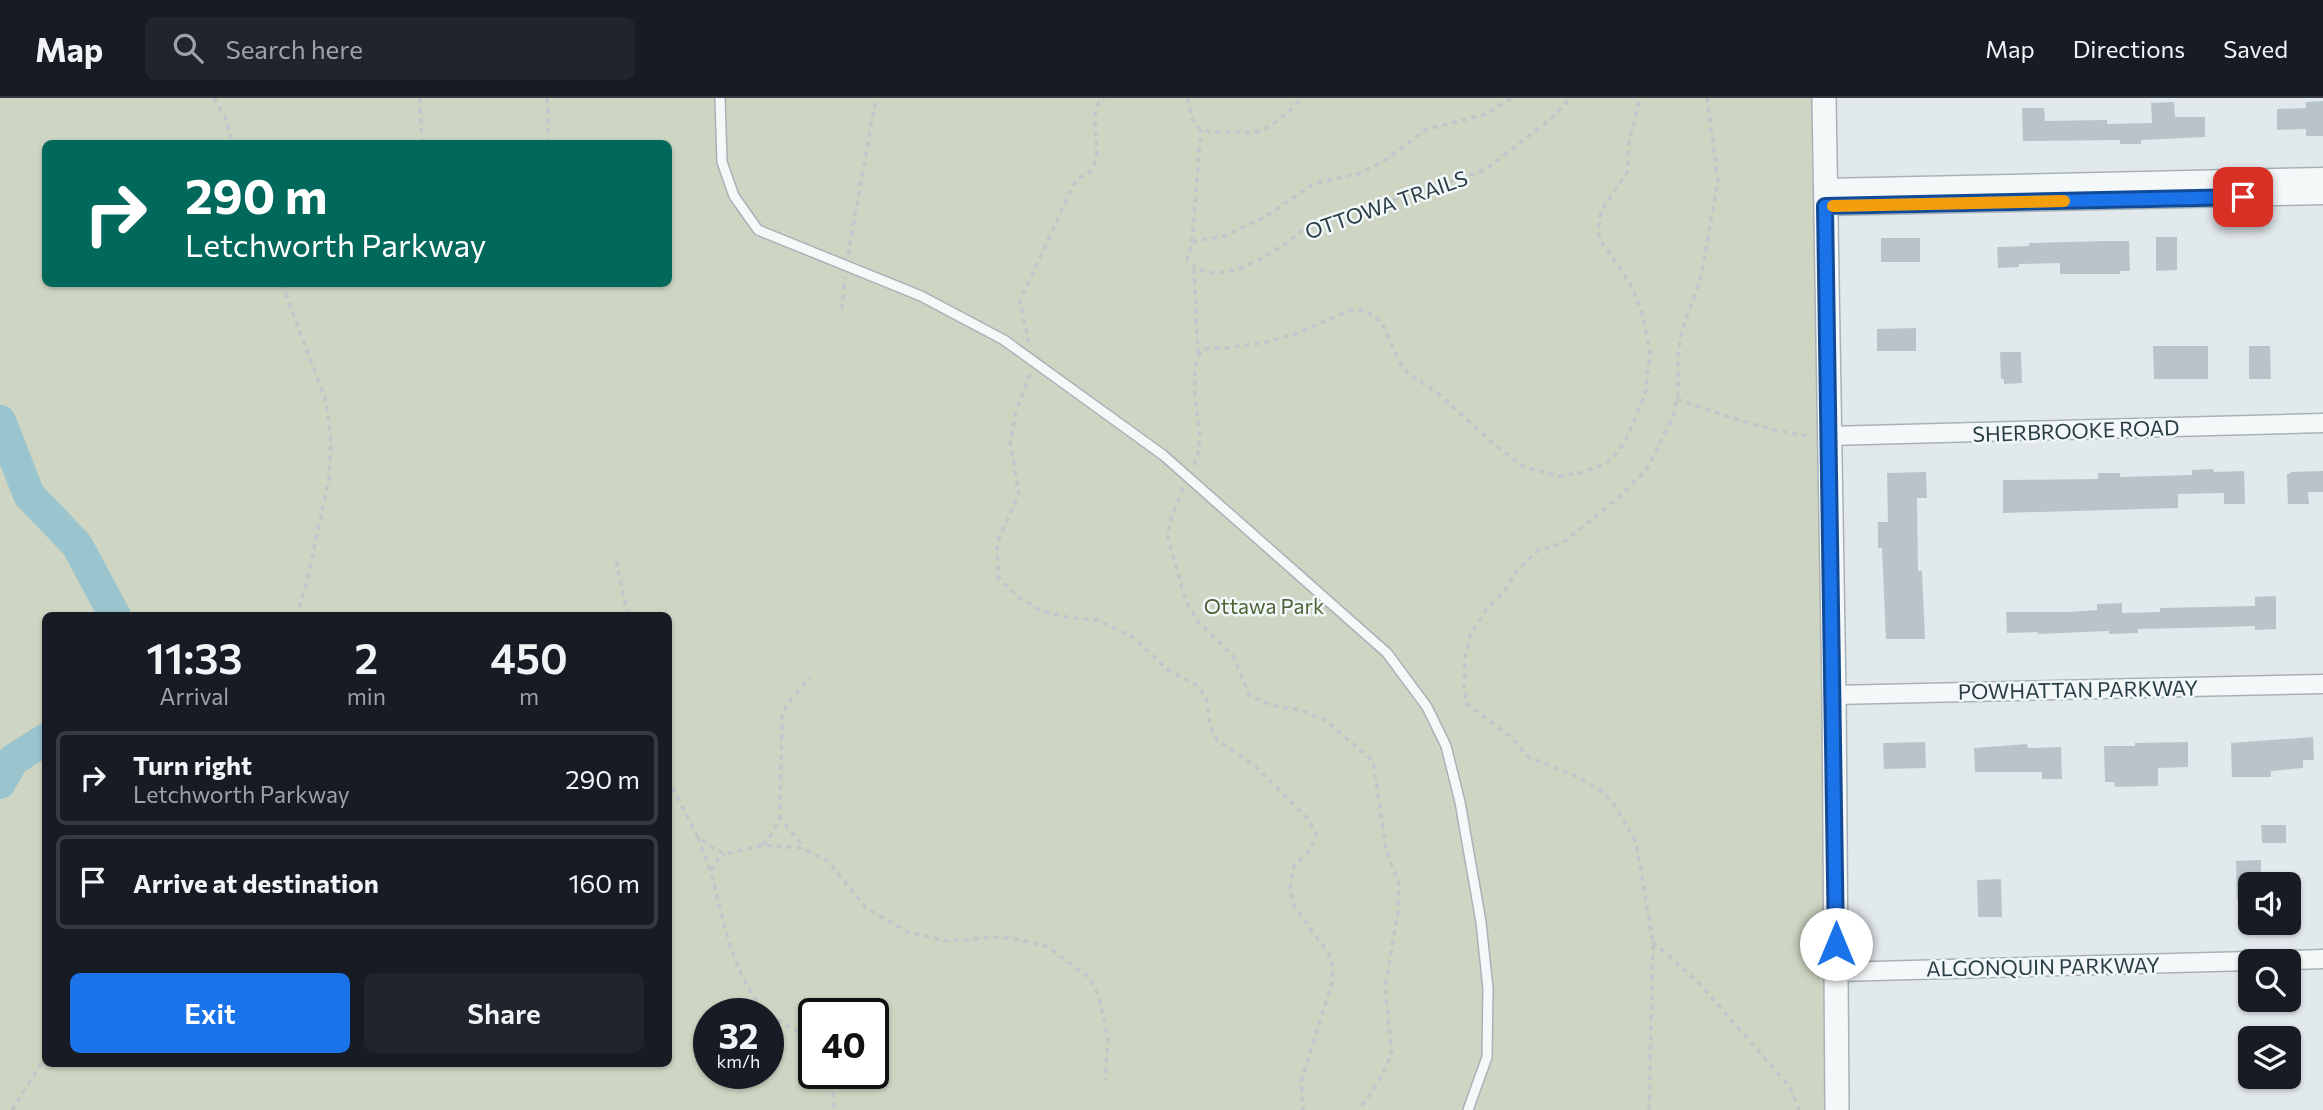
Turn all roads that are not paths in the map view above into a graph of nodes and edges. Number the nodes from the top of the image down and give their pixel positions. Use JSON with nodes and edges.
{"nodes":[{"id":1,"x":720,"y":98,"type":"edge"},
{"id":2,"x":1824,"y":98,"type":"edge"},
{"id":3,"x":2323,"y":177,"type":"edge"},
{"id":4,"x":2323,"y":195,"type":"edge"},
{"id":5,"x":1825,"y":197,"type":"junction"},
{"id":6,"x":2323,"y":424,"type":"edge"},
{"id":7,"x":1829,"y":436,"type":"junction"},
{"id":8,"x":2323,"y":684,"type":"edge"},
{"id":9,"x":1834,"y":695,"type":"junction"},
{"id":10,"x":2323,"y":959,"type":"edge"},
{"id":11,"x":2301,"y":960,"type":"edge"},
{"id":12,"x":2238,"y":961,"type":"edge"},
{"id":13,"x":1836,"y":971,"type":"junction"},
{"id":14,"x":1468,"y":1110,"type":"edge"},
{"id":15,"x":1837,"y":1110,"type":"edge"}],
"edges":[{"from":1,"to":14,"type":"lane"},
{"from":2,"to":5,"type":"street"},
{"from":3,"to":5,"type":"street"},
{"from":4,"to":5,"type":"street"},
{"from":5,"to":7,"type":"street"},
{"from":6,"to":7,"type":"street","name":"SHERBROOKE ROAD"},
{"from":7,"to":9,"type":"street"},
{"from":8,"to":9,"type":"street","name":"POWHATTAN PARKWAY"},
{"from":9,"to":13,"type":"street"},
{"from":10,"to":11,"type":"street"},
{"from":12,"to":13,"type":"street","name":"ALGONQUIN PARKWAY"},
{"from":13,"to":15,"type":"street"}]}
